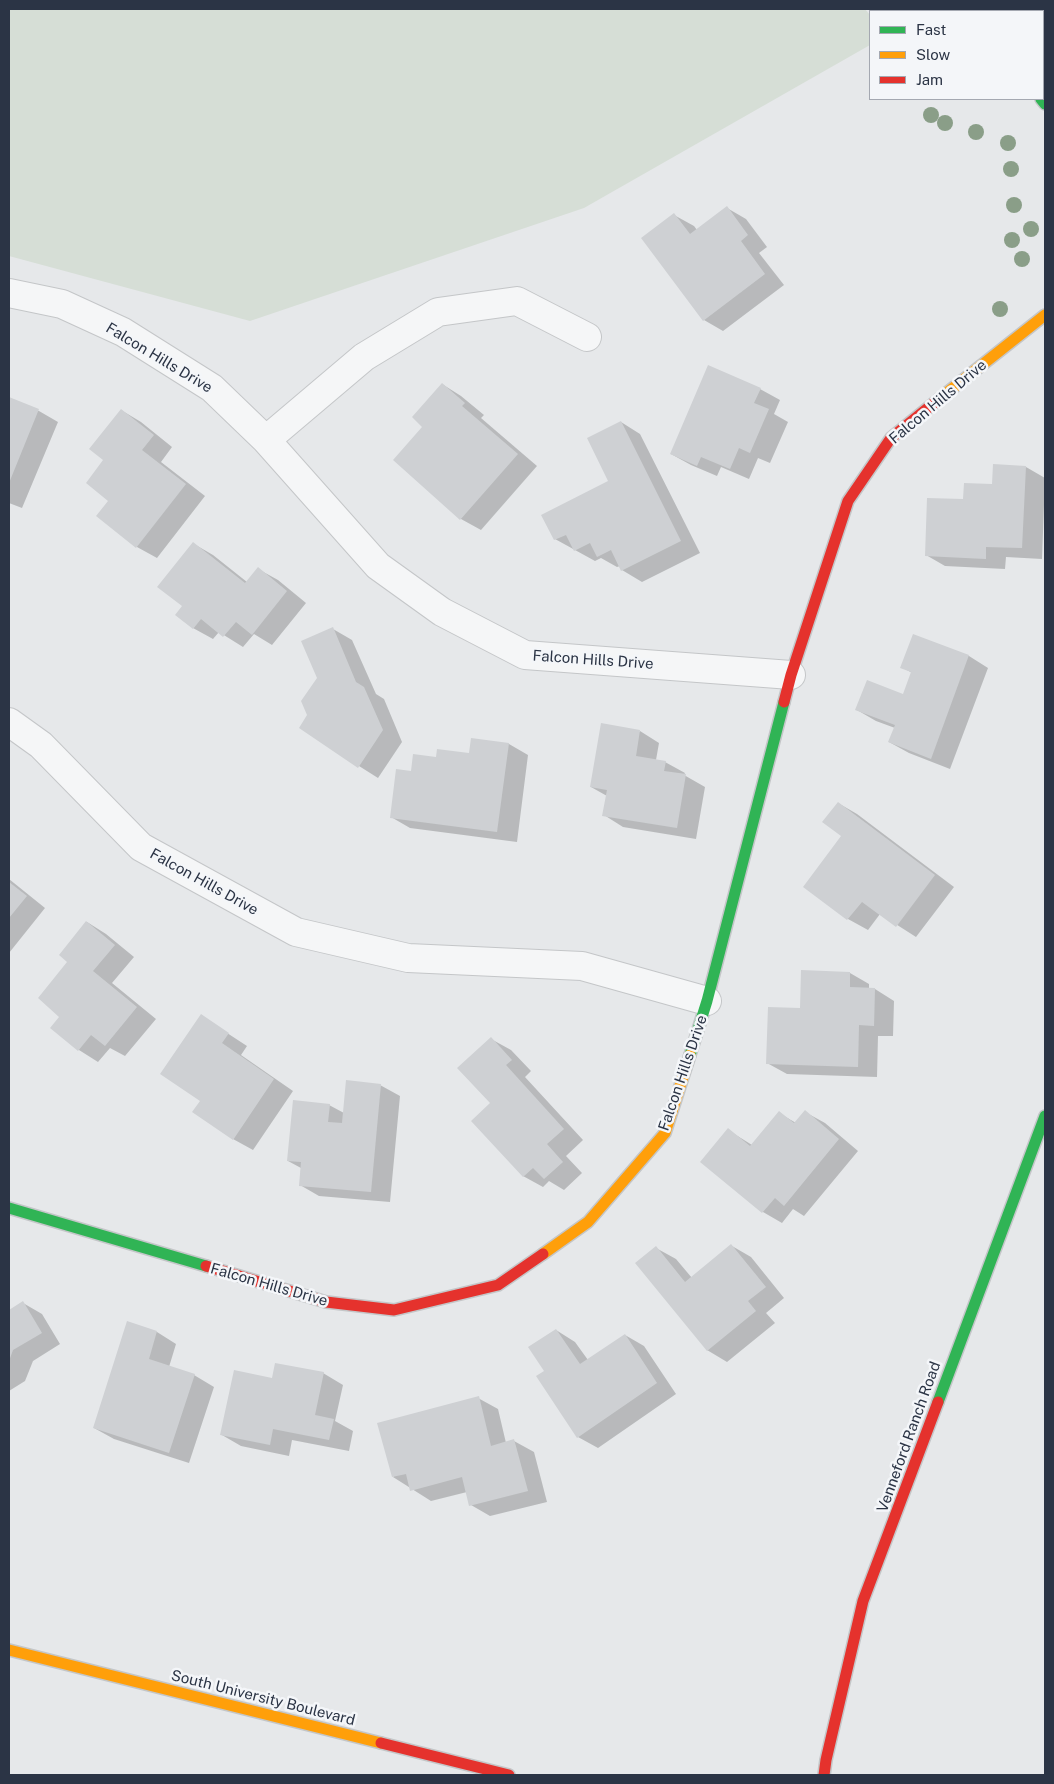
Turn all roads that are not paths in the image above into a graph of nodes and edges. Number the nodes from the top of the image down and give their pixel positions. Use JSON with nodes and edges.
{"nodes":[{"id":1,"x":9,"y":293,"type":"edge"},
{"id":2,"x":1045,"y":314,"type":"edge"},
{"id":3,"x":587,"y":337,"type":"dead end"},
{"id":4,"x":266,"y":440,"type":"junction"},
{"id":5,"x":790,"y":675,"type":"junction"},
{"id":6,"x":9,"y":722,"type":"edge"},
{"id":7,"x":707,"y":1000,"type":"junction"},
{"id":8,"x":1045,"y":1116,"type":"edge"},
{"id":9,"x":9,"y":1208,"type":"edge"},
{"id":10,"x":9,"y":1650,"type":"edge"},
{"id":11,"x":510,"y":1775,"type":"edge"},
{"id":12,"x":824,"y":1775,"type":"edge"}],
"edges":[{"from":1,"to":4,"type":"street","name":"Falcon Hills Drive"},
{"from":2,"to":5,"type":"street","name":"Falcon Hills Drive"},
{"from":3,"to":4,"type":"street"},
{"from":4,"to":5,"type":"street","name":"Falcon Hills Drive"},
{"from":5,"to":7,"type":"street","name":"Falcon Hills Drive"},
{"from":6,"to":7,"type":"street","name":"Falcon Hills Drive"},
{"from":7,"to":9,"type":"street","name":"Falcon Hills Drive"},
{"from":8,"to":12,"type":"street","name":"Venneford Ranch Road"},
{"from":10,"to":11,"type":"street","name":"South University Boulevard"}]}
